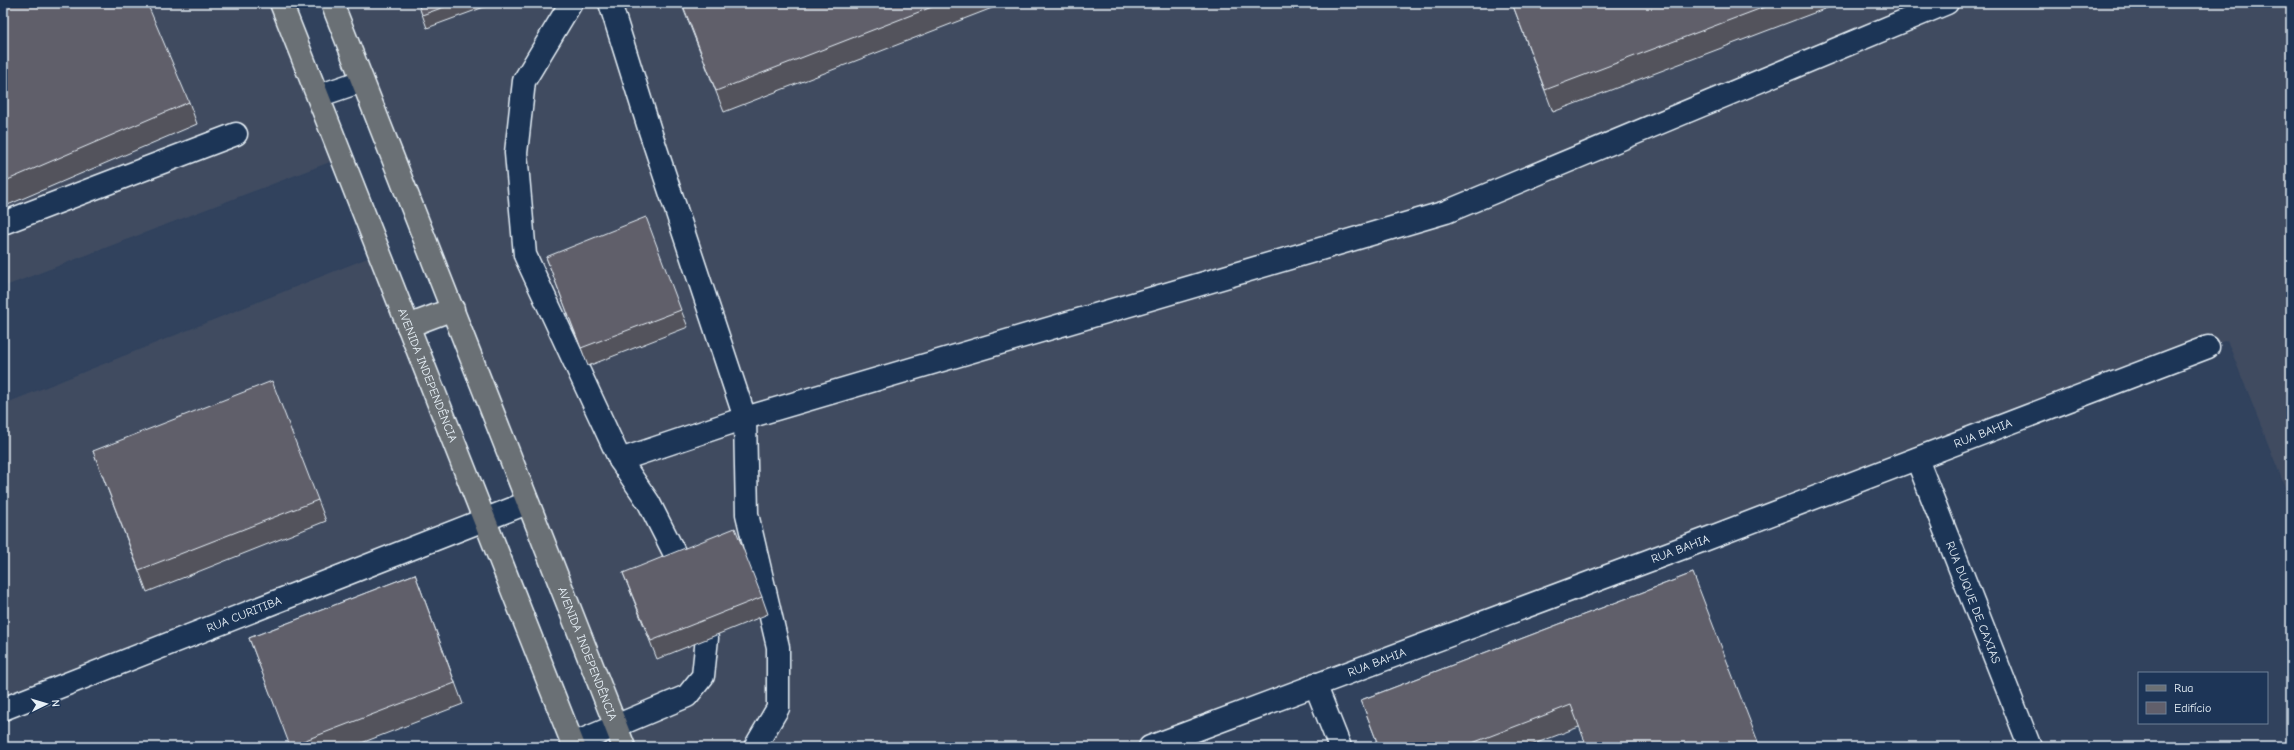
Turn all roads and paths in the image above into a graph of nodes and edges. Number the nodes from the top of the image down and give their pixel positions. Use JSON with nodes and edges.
{"nodes":[{"id":1,"x":281,"y":3,"type":"edge"},
{"id":2,"x":332,"y":3,"type":"edge"},
{"id":3,"x":571,"y":3,"type":"edge"},
{"id":4,"x":610,"y":3,"type":"edge"},
{"id":5,"x":1947,"y":3,"type":"edge"},
{"id":6,"x":362,"y":81,"type":"junction"},
{"id":7,"x":318,"y":96,"type":"junction"},
{"id":8,"x":236,"y":134,"type":"dead end"},
{"id":9,"x":3,"y":224,"type":"edge"},
{"id":10,"x":453,"y":309,"type":"junction"},
{"id":11,"x":408,"y":326,"type":"junction"},
{"id":12,"x":2208,"y":347,"type":"dead end"},
{"id":13,"x":745,"y":418,"type":"junction"},
{"id":14,"x":1917,"y":458,"type":"junction"},
{"id":15,"x":620,"y":460,"type":"junction"},
{"id":16,"x":527,"y":503,"type":"junction"},
{"id":17,"x":486,"y":520,"type":"junction"},
{"id":18,"x":682,"y":570,"type":"edge"},
{"id":19,"x":708,"y":638,"type":"edge"},
{"id":20,"x":1315,"y":684,"type":"junction"},
{"id":21,"x":3,"y":709,"type":"edge"},
{"id":22,"x":616,"y":726,"type":"junction"},
{"id":23,"x":574,"y":746,"type":"edge"},
{"id":24,"x":624,"y":747,"type":"edge"},
{"id":25,"x":755,"y":747,"type":"edge"},
{"id":26,"x":1150,"y":747,"type":"edge"},
{"id":27,"x":1340,"y":747,"type":"edge"},
{"id":28,"x":2030,"y":747,"type":"edge"}],
"edges":[{"from":1,"to":7,"type":"main road","name":"AVENIDA INDEPENDÊNCIA"},
{"from":2,"to":6,"type":"main road","name":"AVENIDA INDEPENDÊNCIA"},
{"from":3,"to":15,"type":"street"},
{"from":4,"to":13,"type":"street"},
{"from":5,"to":13,"type":"street"},
{"from":6,"to":7,"type":"street"},
{"from":6,"to":10,"type":"main road","name":"AVENIDA INDEPENDÊNCIA"},
{"from":7,"to":11,"type":"main road","name":"AVENIDA INDEPENDÊNCIA"},
{"from":8,"to":9,"type":"street"},
{"from":10,"to":11,"type":"main road"},
{"from":10,"to":16,"type":"main road","name":"AVENIDA INDEPENDÊNCIA"},
{"from":11,"to":17,"type":"main road","name":"AVENIDA INDEPENDÊNCIA"},
{"from":12,"to":14,"type":"street","name":"RUA BAHIA"},
{"from":13,"to":15,"type":"street"},
{"from":13,"to":25,"type":"street"},
{"from":14,"to":20,"type":"street","name":"RUA BAHIA"},
{"from":14,"to":28,"type":"street","name":"RUA DUQUE DE CAXIAS"},
{"from":15,"to":18,"type":"street"},
{"from":16,"to":17,"type":"street","name":"RUA CURITIBA"},
{"from":16,"to":22,"type":"main road","name":"AVENIDA INDEPENDÊNCIA"},
{"from":17,"to":21,"type":"street","name":"RUA CURITIBA"},
{"from":17,"to":23,"type":"main road","name":"AVENIDA INDEPENDÊNCIA"},
{"from":19,"to":22,"type":"street"},
{"from":20,"to":26,"type":"street","name":"RUA BAHIA"},
{"from":20,"to":27,"type":"street"},
{"from":22,"to":23,"type":"street"},
{"from":22,"to":24,"type":"main road","name":"AVENIDA INDEPENDÊNCIA"}]}
